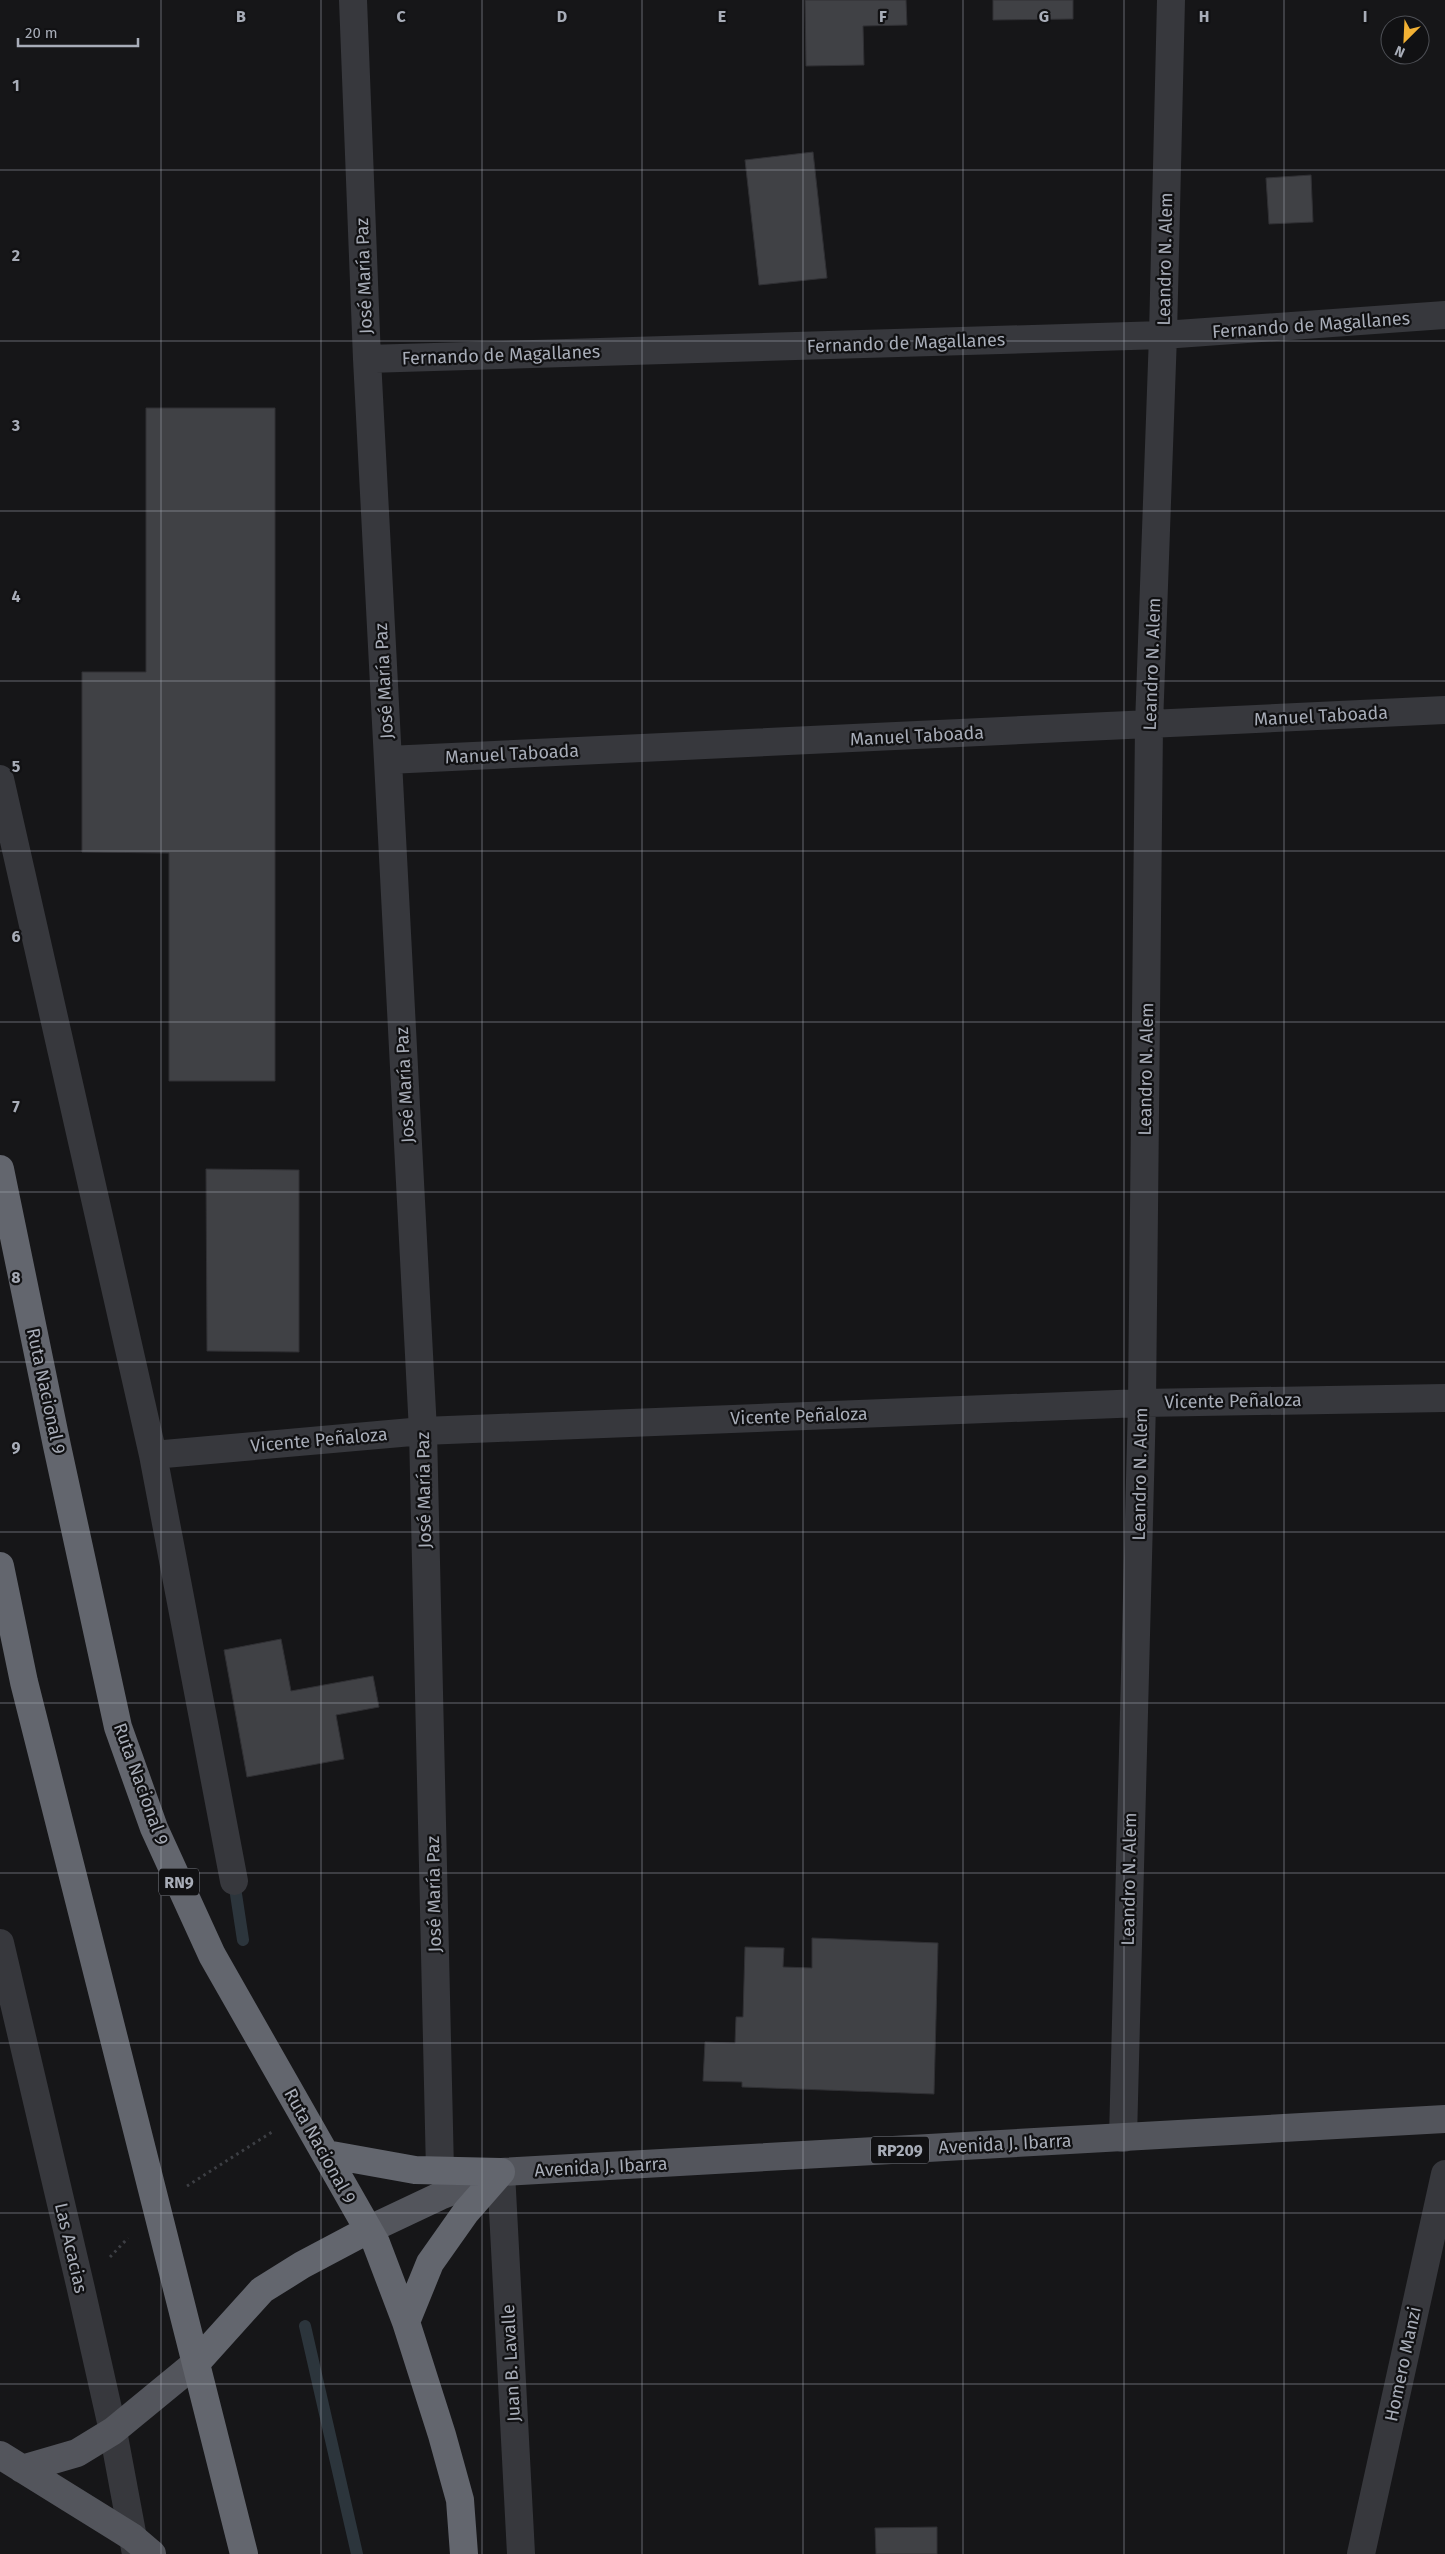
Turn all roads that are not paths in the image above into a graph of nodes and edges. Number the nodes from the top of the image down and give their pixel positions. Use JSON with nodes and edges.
{"nodes":[{"id":1,"x":353,"y":0,"type":"edge"},
{"id":2,"x":1171,"y":0,"type":"edge"},
{"id":3,"x":1445,"y":315,"type":"edge"},
{"id":4,"x":1163,"y":336,"type":"junction"},
{"id":5,"x":367,"y":359,"type":"junction"},
{"id":6,"x":1445,"y":710,"type":"edge"},
{"id":7,"x":1149,"y":725,"type":"junction"},
{"id":8,"x":388,"y":760,"type":"junction"},
{"id":9,"x":0,"y":779,"type":"edge"},
{"id":10,"x":0,"y":1169,"type":"edge"},
{"id":11,"x":1445,"y":1398,"type":"edge"},
{"id":12,"x":1142,"y":1403,"type":"junction"},
{"id":13,"x":422,"y":1431,"type":"junction"},
{"id":14,"x":153,"y":1455,"type":"junction"},
{"id":15,"x":0,"y":1566,"type":"edge"},
{"id":16,"x":234,"y":1881,"type":"dead end"},
{"id":17,"x":0,"y":1943,"type":"edge"},
{"id":18,"x":1445,"y":2119,"type":"edge"},
{"id":19,"x":1123,"y":2138,"type":"junction"},
{"id":20,"x":326,"y":2154,"type":"junction"},
{"id":21,"x":440,"y":2170,"type":"junction"},
{"id":22,"x":501,"y":2172,"type":"junction"},
{"id":23,"x":1445,"y":2174,"type":"edge"},
{"id":24,"x":368,"y":2230,"type":"junction"},
{"id":25,"x":406,"y":2322,"type":"junction"},
{"id":26,"x":197,"y":2362,"type":"junction"},
{"id":27,"x":113,"y":2431,"type":"junction"},
{"id":28,"x":11,"y":2462,"type":"edge"},
{"id":29,"x":140,"y":2548,"type":"edge"},
{"id":30,"x":244,"y":2554,"type":"edge"},
{"id":31,"x":464,"y":2554,"type":"edge"},
{"id":32,"x":520,"y":2554,"type":"edge"},
{"id":33,"x":1361,"y":2554,"type":"edge"}],
"edges":[{"from":1,"to":5,"type":"street","name":"José María Paz"},
{"from":2,"to":4,"type":"street","name":"Leandro N. Alem"},
{"from":3,"to":4,"type":"street","name":"Fernando de Magallanes"},
{"from":4,"to":5,"type":"street","name":"Fernando de Magallanes"},
{"from":4,"to":7,"type":"street","name":"Leandro N. Alem"},
{"from":5,"to":8,"type":"street","name":"José María Paz"},
{"from":6,"to":7,"type":"street","name":"Manuel Taboada"},
{"from":7,"to":8,"type":"street","name":"Manuel Taboada"},
{"from":7,"to":12,"type":"street","name":"Leandro N. Alem"},
{"from":8,"to":13,"type":"street","name":"José María Paz"},
{"from":9,"to":14,"type":"street"},
{"from":10,"to":20,"type":"highway","name":"Ruta Nacional 9","number":"RN9"},
{"from":11,"to":12,"type":"street","name":"Vicente Peñaloza"},
{"from":12,"to":13,"type":"street","name":"Vicente Peñaloza"},
{"from":12,"to":19,"type":"street","name":"Leandro N. Alem"},
{"from":13,"to":14,"type":"street","name":"Vicente Peñaloza"},
{"from":13,"to":21,"type":"street","name":"José María Paz"},
{"from":14,"to":16,"type":"street"},
{"from":15,"to":26,"type":"highway"},
{"from":17,"to":27,"type":"street","name":"Las Acacias"},
{"from":18,"to":19,"type":"main road","name":"Avenida J. Ibarra","number":"RP209"},
{"from":19,"to":22,"type":"main road","name":"Avenida J. Ibarra","number":"RP209"},
{"from":20,"to":21,"type":"highway"},
{"from":20,"to":24,"type":"highway","name":"Ruta Nacional 9","number":"RN9"},
{"from":21,"to":22,"type":"highway"},
{"from":22,"to":24,"type":"main road","name":"Avenida J. Ibarra","number":"RP209"},
{"from":22,"to":25,"type":"highway"},
{"from":22,"to":32,"type":"street","name":"Juan B. Lavalle"},
{"from":23,"to":33,"type":"street","name":"Homero Manzi"},
{"from":24,"to":25,"type":"highway","name":"Ruta Nacional 9","number":"RN9"},
{"from":24,"to":26,"type":"highway"},
{"from":25,"to":31,"type":"highway","name":"Ruta Nacional 9","number":"RN9"},
{"from":26,"to":27,"type":"main road"},
{"from":26,"to":30,"type":"highway"},
{"from":27,"to":28,"type":"main road"},
{"from":27,"to":29,"type":"street","name":"Las Acacias"},
{"from":28,"to":29,"type":"main road"}]}
